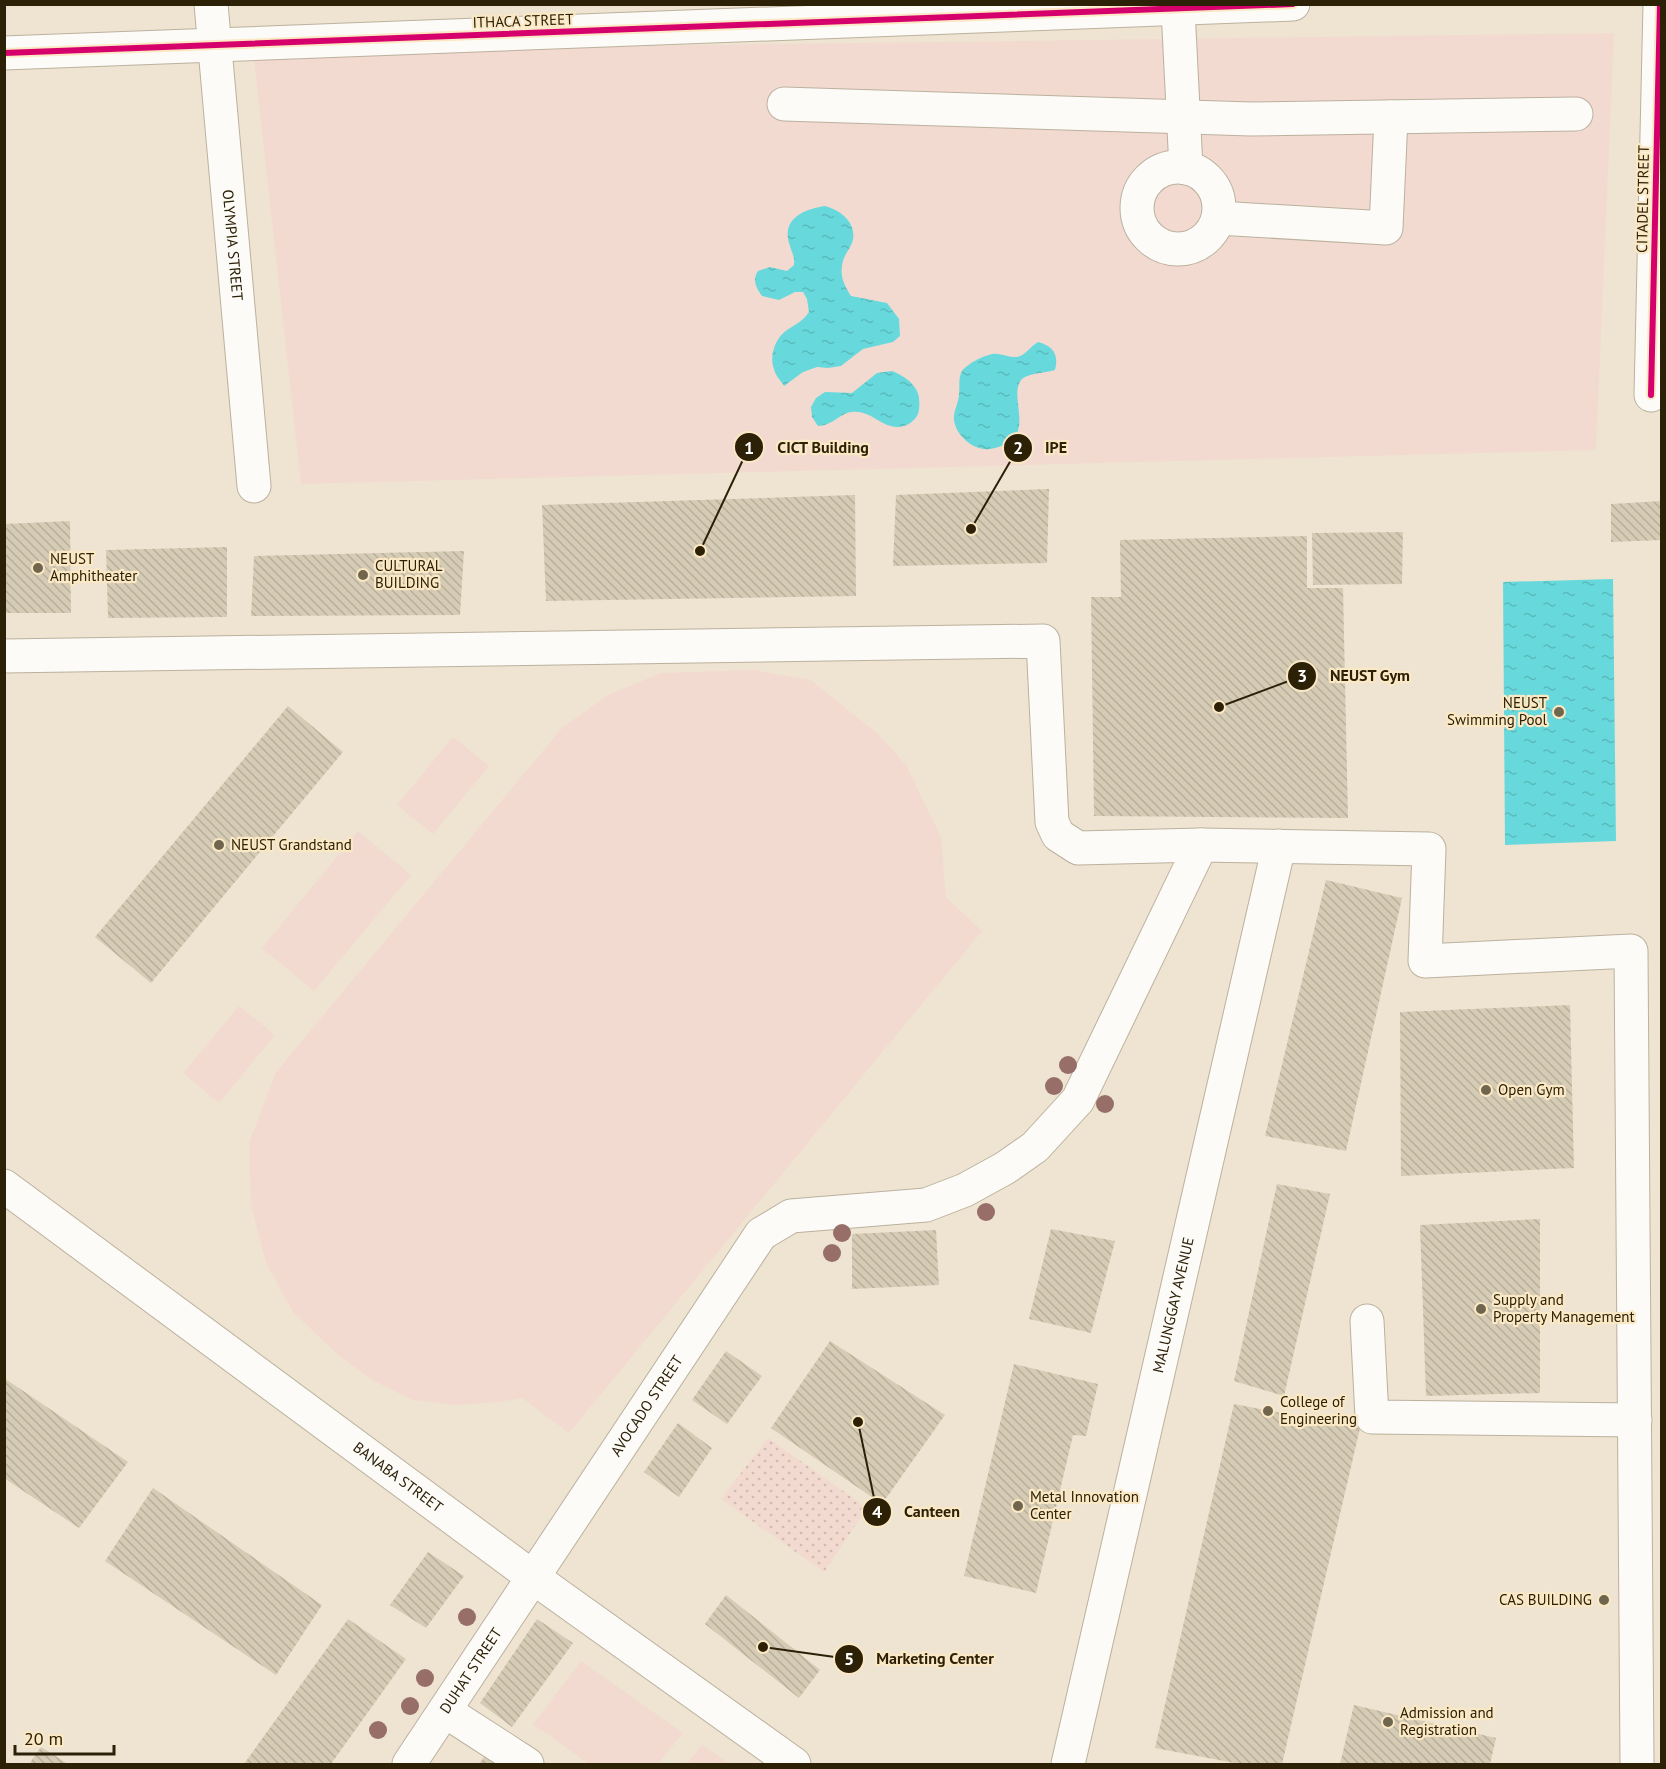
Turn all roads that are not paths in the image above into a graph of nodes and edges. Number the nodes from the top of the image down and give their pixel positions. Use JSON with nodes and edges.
{"nodes":[{"id":1,"x":211,"y":4,"type":"edge"},
{"id":2,"x":1293,"y":4,"type":"edge"},
{"id":3,"x":1660,"y":4,"type":"edge"},
{"id":4,"x":1178,"y":9,"type":"junction"},
{"id":5,"x":978,"y":10,"type":"edge"},
{"id":6,"x":213,"y":45,"type":"junction"},
{"id":7,"x":4,"y":54,"type":"edge"},
{"id":8,"x":784,"y":104,"type":"dead end"},
{"id":9,"x":1576,"y":114,"type":"dead end"},
{"id":10,"x":1184,"y":117,"type":"junction"},
{"id":11,"x":1391,"y":117,"type":"junction"},
{"id":12,"x":1186,"y":168,"type":"junction"},
{"id":13,"x":1218,"y":218,"type":"junction"},
{"id":14,"x":1651,"y":395,"type":"dead end"},
{"id":15,"x":254,"y":486,"type":"dead end"},
{"id":16,"x":4,"y":656,"type":"edge"},
{"id":17,"x":1201,"y":845,"type":"junction"},
{"id":18,"x":1279,"y":846,"type":"junction"},
{"id":19,"x":4,"y":1186,"type":"edge"},
{"id":20,"x":1367,"y":1322,"type":"dead end"},
{"id":21,"x":1635,"y":1420,"type":"junction"},
{"id":22,"x":534,"y":1578,"type":"junction"},
{"id":23,"x":445,"y":1711,"type":"junction"},
{"id":24,"x":409,"y":1764,"type":"edge"},
{"id":25,"x":527,"y":1764,"type":"edge"},
{"id":26,"x":794,"y":1764,"type":"edge"},
{"id":27,"x":1068,"y":1764,"type":"edge"},
{"id":28,"x":1637,"y":1764,"type":"edge"}],
"edges":[{"from":1,"to":6,"type":"street","name":"OLYMPIA STREET"},
{"from":2,"to":4,"type":"street","name":"ITHACA STREET"},
{"from":3,"to":14,"type":"street","name":"CITADEL STREET"},
{"from":4,"to":5,"type":"street","name":"ITHACA STREET"},
{"from":4,"to":10,"type":"street"},
{"from":5,"to":6,"type":"street","name":"ITHACA STREET"},
{"from":6,"to":7,"type":"street","name":"ITHACA STREET"},
{"from":6,"to":15,"type":"street","name":"OLYMPIA STREET"},
{"from":8,"to":10,"type":"street"},
{"from":9,"to":11,"type":"street"},
{"from":10,"to":11,"type":"street"},
{"from":10,"to":12,"type":"street"},
{"from":11,"to":13,"type":"street"},
{"from":12,"to":13,"type":"street"},
{"from":12,"to":13,"type":"street"},
{"from":16,"to":17,"type":"street"},
{"from":17,"to":18,"type":"street"},
{"from":17,"to":22,"type":"street","name":"AVOCADO STREET"},
{"from":18,"to":21,"type":"street"},
{"from":18,"to":27,"type":"street","name":"MALUNGGAY AVENUE"},
{"from":19,"to":22,"type":"street","name":"BANABA STREET"},
{"from":20,"to":21,"type":"street"},
{"from":21,"to":28,"type":"street"},
{"from":22,"to":23,"type":"street","name":"DUHAT STREET"},
{"from":22,"to":26,"type":"street","name":"BANABA STREET"},
{"from":23,"to":24,"type":"street","name":"DUHAT STREET"},
{"from":23,"to":25,"type":"street"}]}
